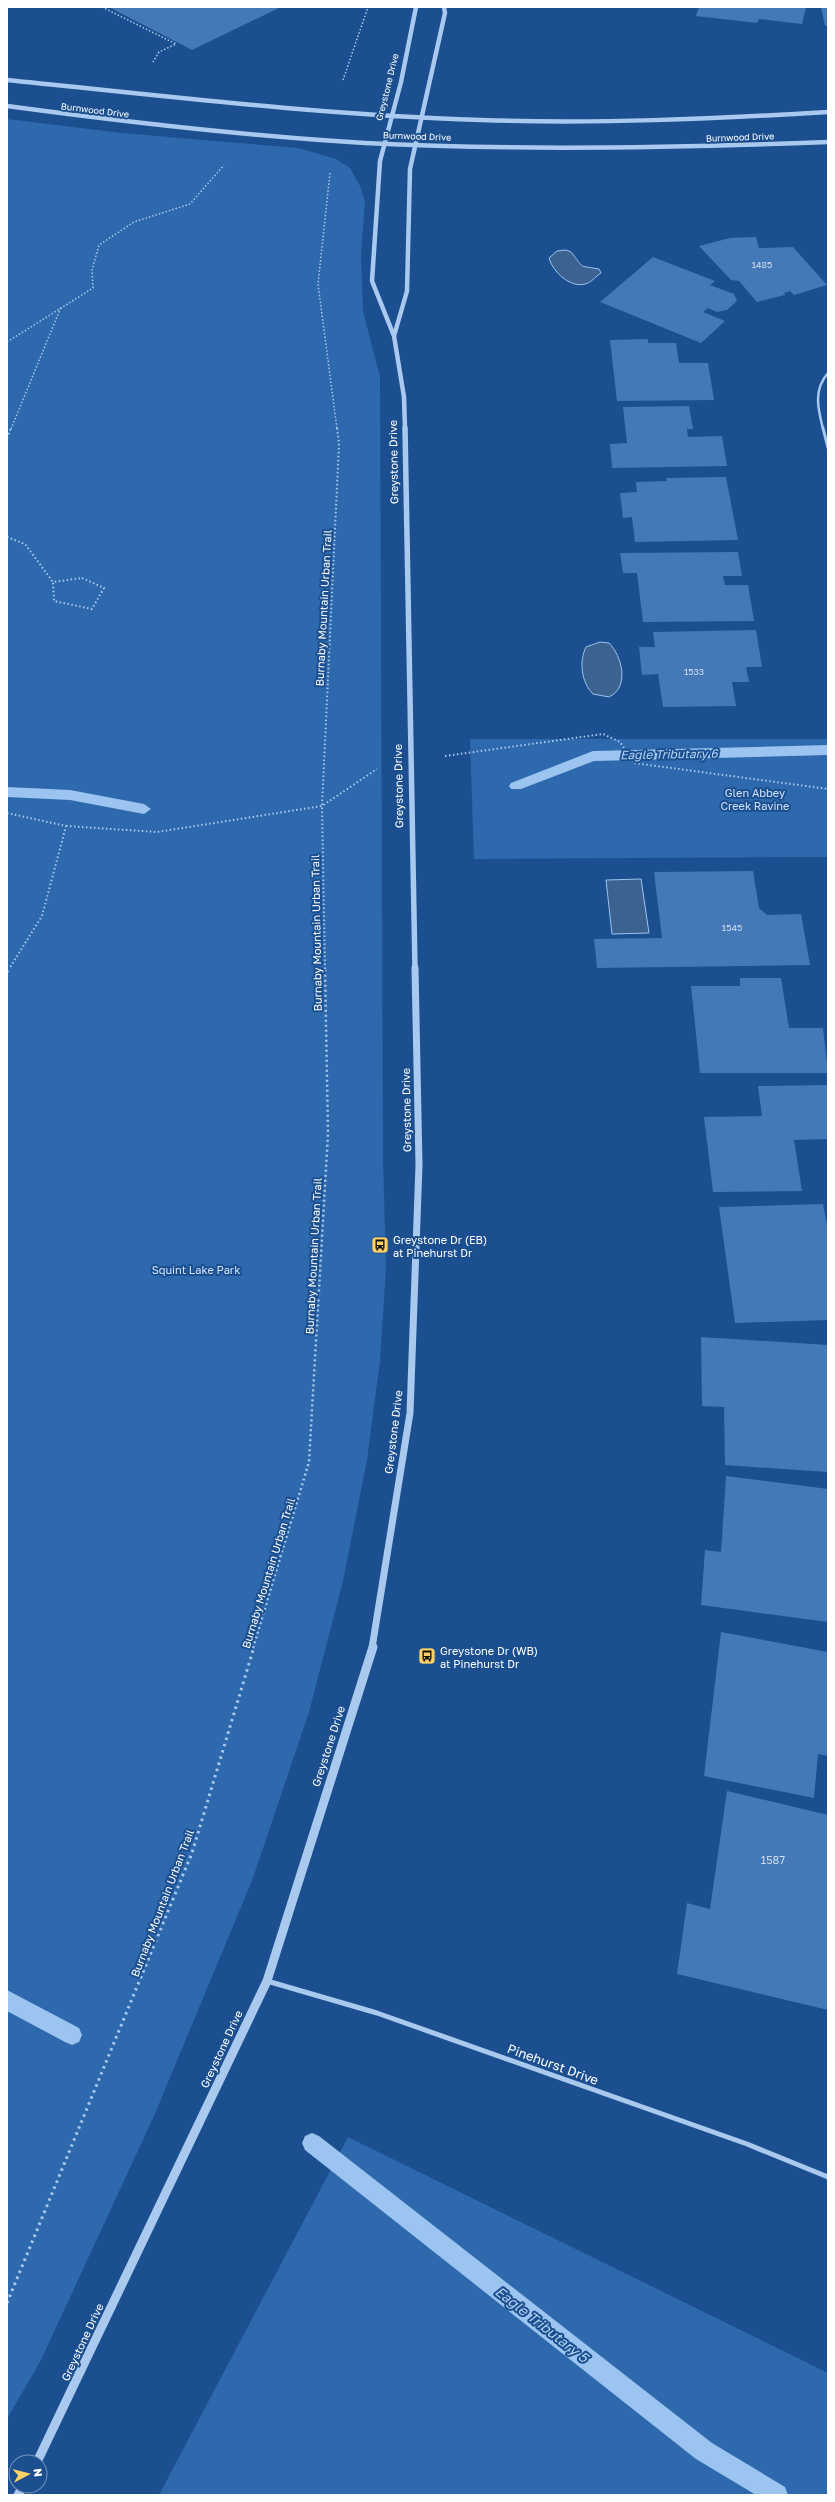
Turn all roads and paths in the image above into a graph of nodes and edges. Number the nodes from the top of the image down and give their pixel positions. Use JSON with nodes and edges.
{"nodes":[{"id":1,"x":102,"y":7,"type":"edge"},
{"id":2,"x":368,"y":7,"type":"edge"},
{"id":3,"x":416,"y":7,"type":"edge"},
{"id":4,"x":444,"y":7,"type":"edge"},
{"id":5,"x":151,"y":65,"type":"dead end"},
{"id":6,"x":7,"y":80,"type":"edge"},
{"id":7,"x":341,"y":85,"type":"dead end"},
{"id":8,"x":7,"y":106,"type":"edge"},
{"id":9,"x":828,"y":112,"type":"edge"},
{"id":10,"x":391,"y":115,"type":"junction"},
{"id":11,"x":422,"y":117,"type":"junction"},
{"id":12,"x":828,"y":142,"type":"edge"},
{"id":13,"x":384,"y":144,"type":"junction"},
{"id":14,"x":415,"y":145,"type":"junction"},
{"id":15,"x":224,"y":164,"type":"dead end"},
{"id":16,"x":332,"y":167,"type":"dead end"},
{"id":17,"x":61,"y":307,"type":"junction"},
{"id":18,"x":394,"y":336,"type":"junction"},
{"id":19,"x":7,"y":342,"type":"edge"},
{"id":20,"x":828,"y":372,"type":"edge"},
{"id":21,"x":7,"y":438,"type":"edge"},
{"id":22,"x":828,"y":448,"type":"edge"},
{"id":23,"x":7,"y":537,"type":"edge"},
{"id":24,"x":53,"y":582,"type":"junction"},
{"id":25,"x":443,"y":757,"type":"dead end"},
{"id":26,"x":383,"y":766,"type":"dead end"},
{"id":27,"x":828,"y":789,"type":"edge"},
{"id":28,"x":322,"y":806,"type":"junction"},
{"id":29,"x":7,"y":813,"type":"edge"},
{"id":30,"x":66,"y":826,"type":"junction"},
{"id":31,"x":7,"y":972,"type":"edge"},
{"id":32,"x":267,"y":1981,"type":"junction"},
{"id":33,"x":828,"y":2177,"type":"edge"},
{"id":34,"x":7,"y":2303,"type":"edge"},
{"id":35,"x":41,"y":2454,"type":"edge"}],
"edges":[{"from":1,"to":5,"type":"path"},
{"from":2,"to":7,"type":"path"},
{"from":3,"to":10,"type":"street","name":"Greystone Drive"},
{"from":4,"to":11,"type":"street","name":"Greystone Drive"},
{"from":6,"to":10,"type":"street","name":"Burnwood Drive"},
{"from":8,"to":13,"type":"street","name":"Burnwood Drive"},
{"from":9,"to":11,"type":"street","name":"Burnwood Drive"},
{"from":10,"to":11,"type":"street","name":"Burnwood Drive"},
{"from":10,"to":13,"type":"street","name":"Greystone Drive"},
{"from":11,"to":14,"type":"street","name":"Greystone Drive"},
{"from":12,"to":14,"type":"street","name":"Burnwood Drive"},
{"from":13,"to":14,"type":"street","name":"Burnwood Drive"},
{"from":13,"to":18,"type":"street","name":"Greystone Drive"},
{"from":14,"to":18,"type":"street","name":"Greystone Drive"},
{"from":15,"to":17,"type":"path"},
{"from":16,"to":28,"type":"path","name":"Burnaby Mountain Urban Trail"},
{"from":17,"to":19,"type":"path"},
{"from":17,"to":21,"type":"path"},
{"from":18,"to":32,"type":"street","name":"Greystone Drive"},
{"from":20,"to":22,"type":"street"},
{"from":23,"to":24,"type":"path"},
{"from":24,"to":24,"type":"path"},
{"from":25,"to":27,"type":"path"},
{"from":26,"to":28,"type":"path"},
{"from":28,"to":30,"type":"path"},
{"from":28,"to":34,"type":"path","name":"Burnaby Mountain Urban Trail"},
{"from":29,"to":30,"type":"path"},
{"from":30,"to":31,"type":"path"},
{"from":32,"to":33,"type":"street","name":"Pinehurst Drive"},
{"from":32,"to":35,"type":"street","name":"Greystone Drive"}]}
